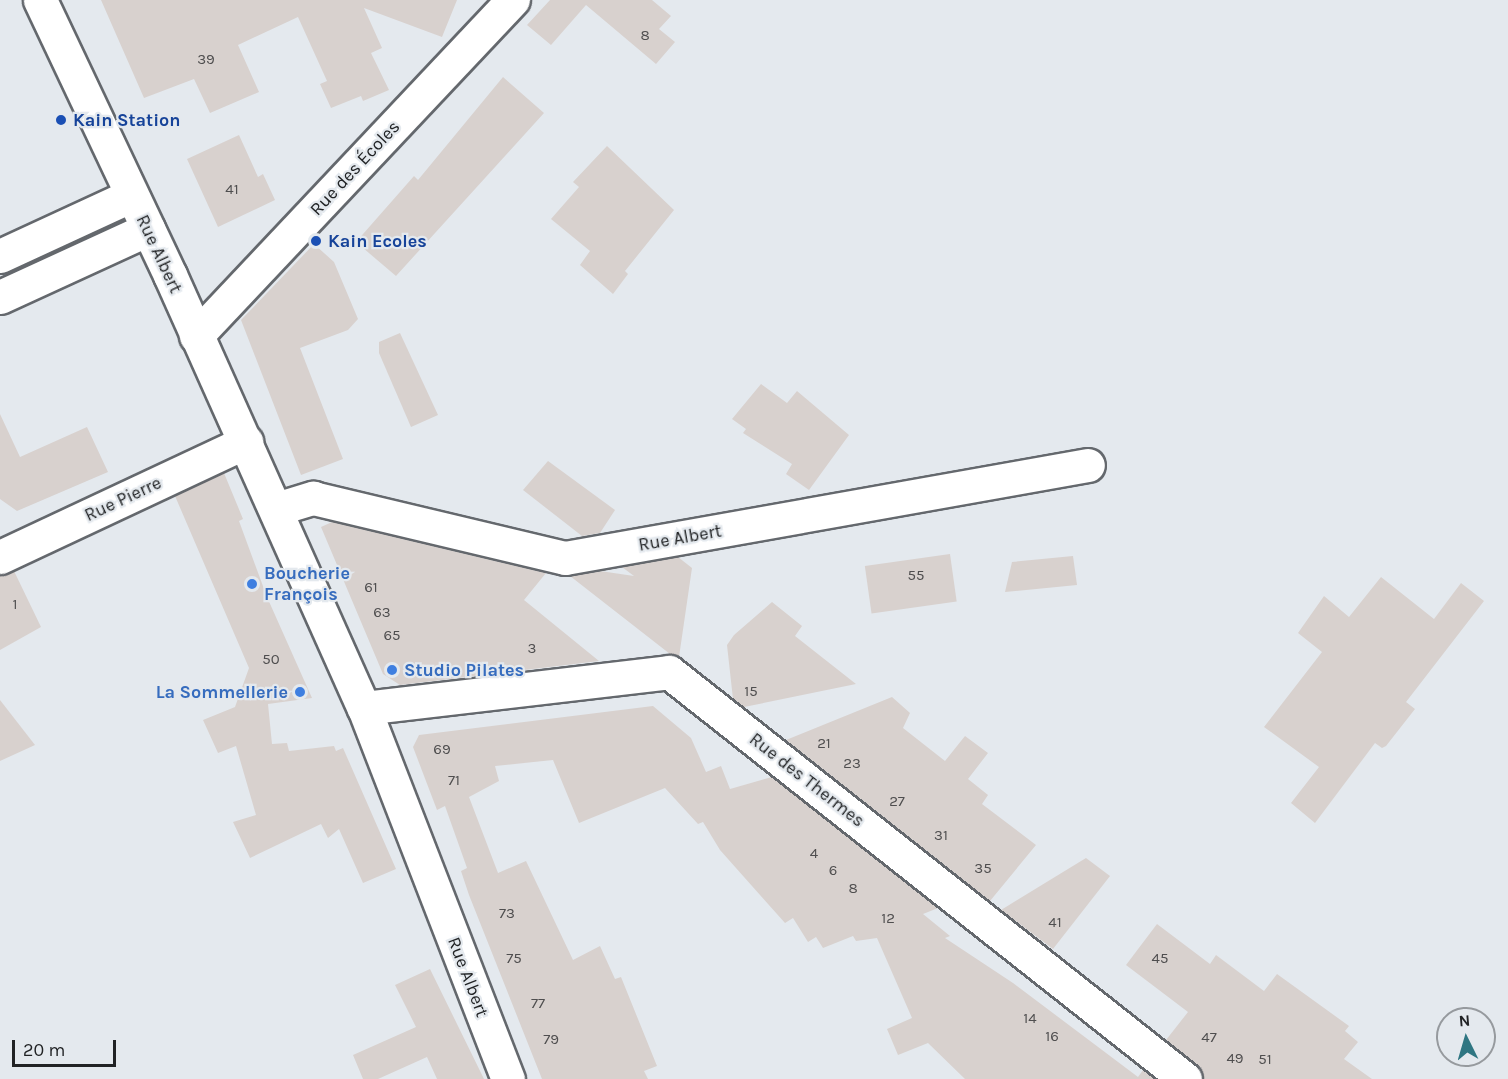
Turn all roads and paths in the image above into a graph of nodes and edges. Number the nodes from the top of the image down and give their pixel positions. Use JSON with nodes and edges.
{"nodes":[{"id":1,"x":40,"y":0,"type":"edge"},
{"id":2,"x":513,"y":0,"type":"edge"},
{"id":3,"x":132,"y":195,"type":"junction"},
{"id":4,"x":148,"y":229,"type":"junction"},
{"id":5,"x":34,"y":241,"type":"junction"},
{"id":6,"x":0,"y":256,"type":"edge"},
{"id":7,"x":49,"y":274,"type":"junction"},
{"id":8,"x":0,"y":297,"type":"edge"},
{"id":9,"x":196,"y":336,"type":"junction"},
{"id":10,"x":246,"y":442,"type":"junction"},
{"id":11,"x":1088,"y":465,"type":"dead end"},
{"id":12,"x":276,"y":509,"type":"junction"},
{"id":13,"x":5,"y":546,"type":"edge"},
{"id":14,"x":364,"y":708,"type":"junction"},
{"id":15,"x":508,"y":1079,"type":"edge"},
{"id":16,"x":1185,"y":1079,"type":"edge"}],
"edges":[{"from":1,"to":3,"type":"street","name":"Rue Albert"},
{"from":2,"to":9,"type":"street","name":"Rue des Écoles"},
{"from":3,"to":4,"type":"street","name":"Rue Albert"},
{"from":3,"to":5,"type":"street"},
{"from":4,"to":7,"type":"street"},
{"from":4,"to":9,"type":"street","name":"Rue Albert"},
{"from":5,"to":6,"type":"street"},
{"from":5,"to":7,"type":"street"},
{"from":7,"to":8,"type":"street"},
{"from":9,"to":10,"type":"street","name":"Rue Albert"},
{"from":10,"to":12,"type":"street","name":"Rue Albert"},
{"from":10,"to":13,"type":"street","name":"Rue Pierre"},
{"from":11,"to":12,"type":"street","name":"Rue Albert"},
{"from":12,"to":14,"type":"street","name":"Rue Albert"},
{"from":14,"to":15,"type":"street","name":"Rue Albert"},
{"from":14,"to":16,"type":"street","name":"Rue des Thermes"}]}
